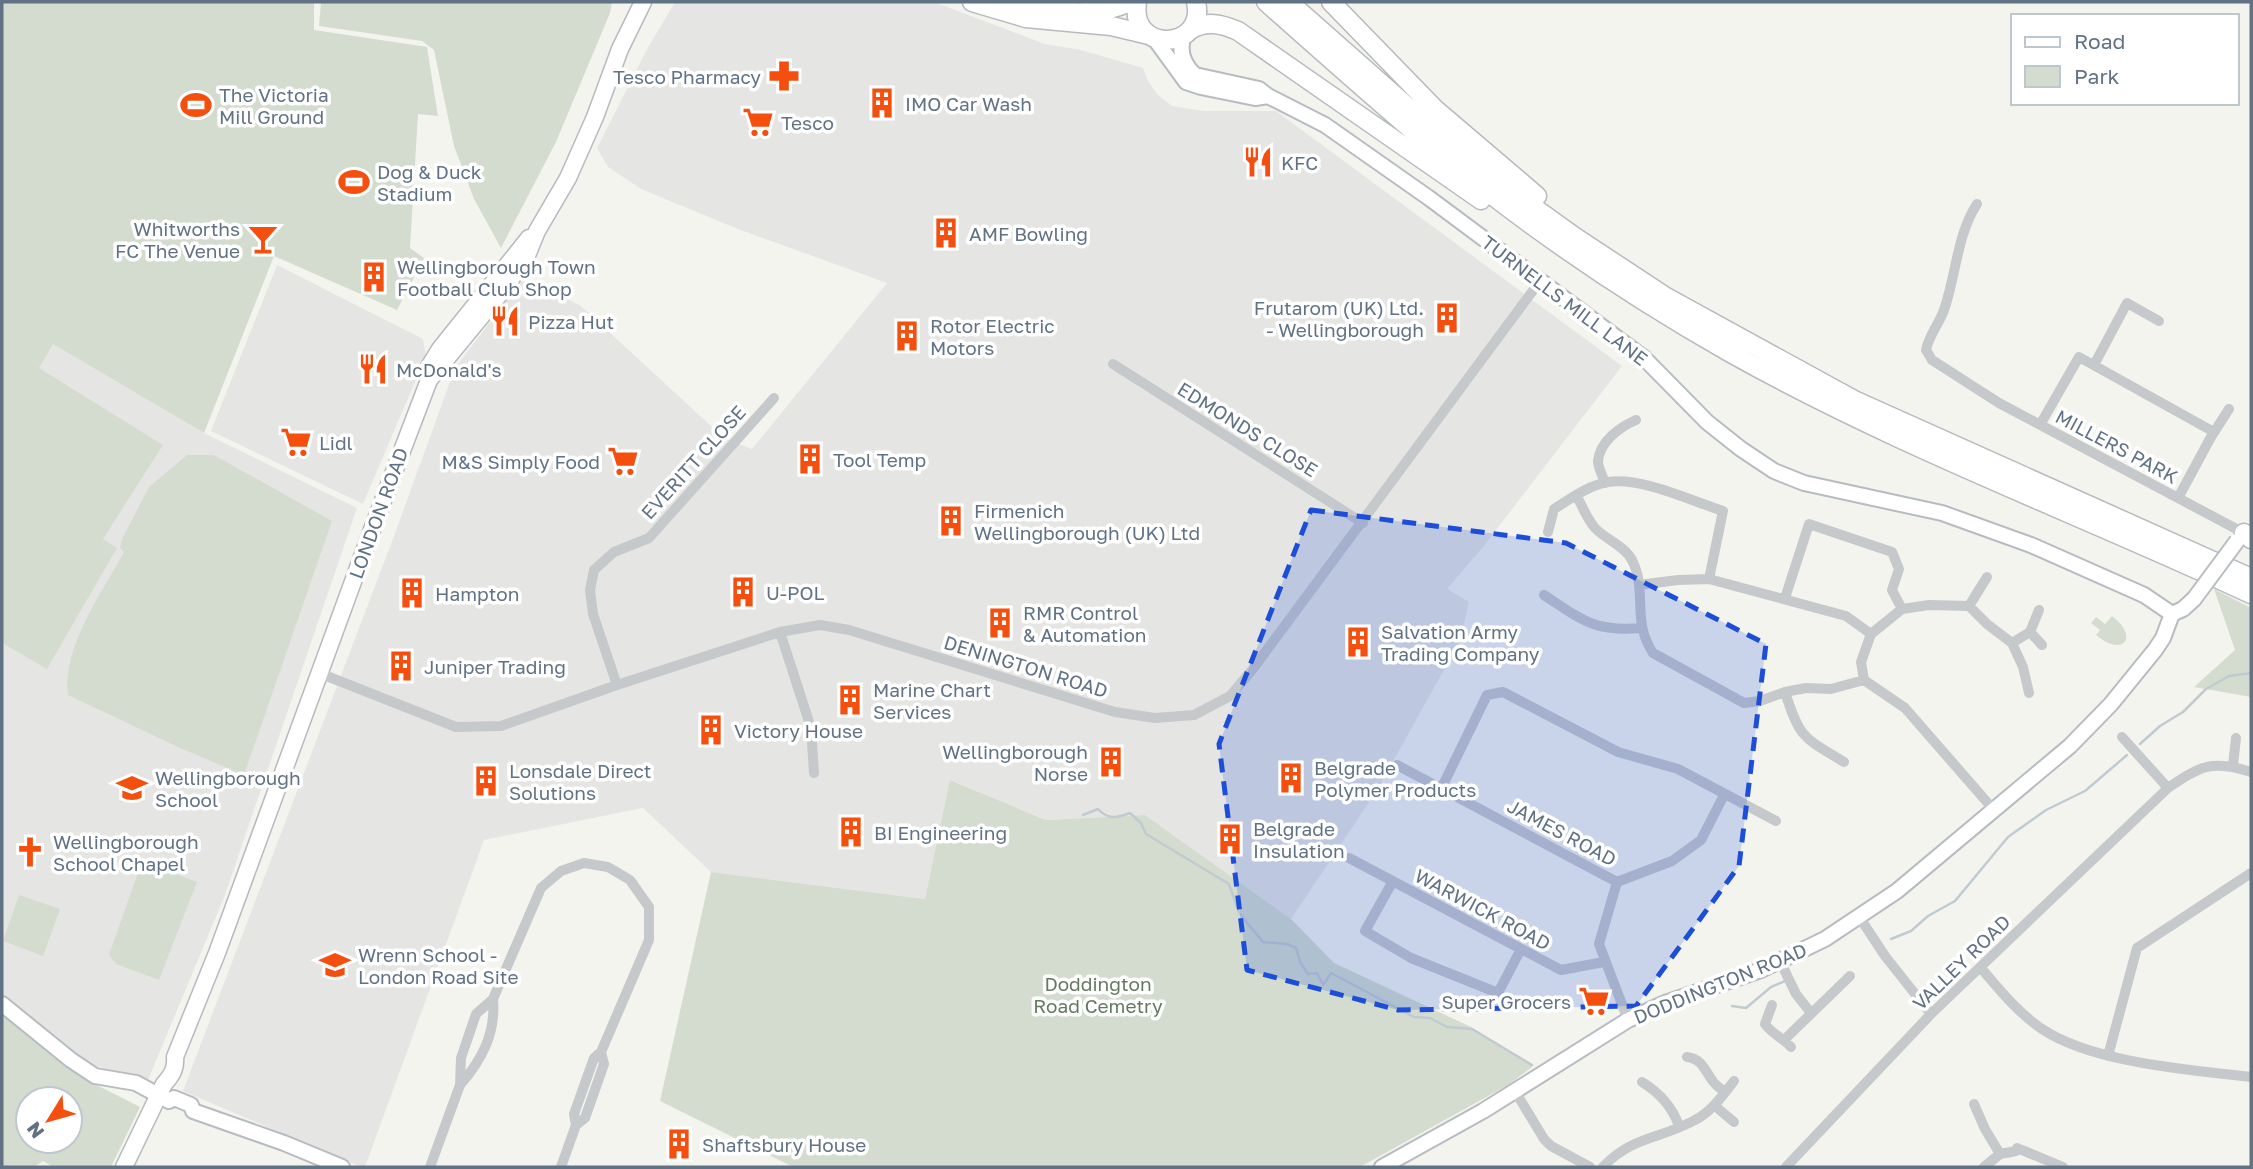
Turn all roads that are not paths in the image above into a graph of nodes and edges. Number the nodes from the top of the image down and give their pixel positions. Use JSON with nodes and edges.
{"nodes":[{"id":1,"x":643,"y":2,"type":"edge"},
{"id":2,"x":972,"y":2,"type":"edge"},
{"id":3,"x":1010,"y":2,"type":"edge"},
{"id":4,"x":1129,"y":2,"type":"edge"},
{"id":5,"x":1137,"y":2,"type":"edge"},
{"id":6,"x":1196,"y":2,"type":"edge"},
{"id":7,"x":1266,"y":2,"type":"edge"},
{"id":8,"x":1289,"y":2,"type":"edge"},
{"id":9,"x":1331,"y":2,"type":"edge"},
{"id":10,"x":1187,"y":33,"type":"junction"},
{"id":11,"x":1151,"y":36,"type":"junction"},
{"id":12,"x":1268,"y":96,"type":"junction"},
{"id":13,"x":1977,"y":204,"type":"dead end"},
{"id":14,"x":1540,"y":281,"type":"junction"},
{"id":15,"x":1624,"y":289,"type":"junction"},
{"id":16,"x":1666,"y":297,"type":"junction"},
{"id":17,"x":2160,"y":321,"type":"dead end"},
{"id":18,"x":1113,"y":364,"type":"dead end"},
{"id":19,"x":2094,"y":365,"type":"junction"},
{"id":20,"x":774,"y":398,"type":"dead end"},
{"id":21,"x":2229,"y":409,"type":"dead end"},
{"id":22,"x":1636,"y":420,"type":"dead end"},
{"id":23,"x":2040,"y":425,"type":"junction"},
{"id":24,"x":2214,"y":432,"type":"junction"},
{"id":25,"x":1605,"y":482,"type":"junction"},
{"id":26,"x":1576,"y":495,"type":"junction"},
{"id":27,"x":2178,"y":498,"type":"junction"},
{"id":28,"x":1363,"y":523,"type":"junction"},
{"id":29,"x":1548,"y":532,"type":"dead end"},
{"id":30,"x":2246,"y":534,"type":"edge"},
{"id":31,"x":1987,"y":577,"type":"dead end"},
{"id":32,"x":2251,"y":578,"type":"edge"},
{"id":33,"x":1709,"y":579,"type":"junction"},
{"id":34,"x":1639,"y":585,"type":"junction"},
{"id":35,"x":2251,"y":594,"type":"edge"},
{"id":36,"x":1544,"y":595,"type":"dead end"},
{"id":37,"x":1785,"y":598,"type":"junction"},
{"id":38,"x":1969,"y":606,"type":"junction"},
{"id":39,"x":1902,"y":609,"type":"junction"},
{"id":40,"x":2039,"y":610,"type":"dead end"},
{"id":41,"x":2172,"y":614,"type":"junction"},
{"id":42,"x":1641,"y":628,"type":"junction"},
{"id":43,"x":780,"y":632,"type":"junction"},
{"id":44,"x":2030,"y":632,"type":"junction"},
{"id":45,"x":1871,"y":634,"type":"junction"},
{"id":46,"x":2012,"y":643,"type":"junction"},
{"id":47,"x":2042,"y":645,"type":"dead end"},
{"id":48,"x":319,"y":673,"type":"junction"},
{"id":49,"x":1864,"y":680,"type":"junction"},
{"id":50,"x":617,"y":685,"type":"junction"},
{"id":51,"x":1786,"y":692,"type":"junction"},
{"id":52,"x":2029,"y":693,"type":"dead end"},
{"id":53,"x":2122,"y":737,"type":"dead end"},
{"id":54,"x":2236,"y":738,"type":"dead end"},
{"id":55,"x":1844,"y":762,"type":"dead end"},
{"id":56,"x":1397,"y":765,"type":"dead end"},
{"id":57,"x":2233,"y":765,"type":"junction"},
{"id":58,"x":2251,"y":772,"type":"edge"},
{"id":59,"x":814,"y":773,"type":"dead end"},
{"id":60,"x":1441,"y":788,"type":"junction"},
{"id":61,"x":2168,"y":788,"type":"junction"},
{"id":62,"x":1724,"y":795,"type":"junction"},
{"id":63,"x":1993,"y":809,"type":"junction"},
{"id":64,"x":1776,"y":821,"type":"dead end"},
{"id":65,"x":1349,"y":858,"type":"dead end"},
{"id":66,"x":2251,"y":873,"type":"edge"},
{"id":67,"x":1392,"y":881,"type":"junction"},
{"id":68,"x":1617,"y":882,"type":"junction"},
{"id":69,"x":1860,"y":918,"type":"junction"},
{"id":70,"x":1521,"y":949,"type":"junction"},
{"id":71,"x":1780,"y":961,"type":"junction"},
{"id":72,"x":1604,"y":962,"type":"junction"},
{"id":73,"x":1981,"y":968,"type":"junction"},
{"id":74,"x":1850,"y":976,"type":"dead end"},
{"id":75,"x":493,"y":999,"type":"junction"},
{"id":76,"x":2,"y":1004,"type":"edge"},
{"id":77,"x":1772,"y":1005,"type":"dead end"},
{"id":78,"x":1811,"y":1013,"type":"junction"},
{"id":79,"x":1931,"y":1014,"type":"junction"},
{"id":80,"x":1628,"y":1020,"type":"junction"},
{"id":81,"x":2108,"y":1056,"type":"junction"},
{"id":82,"x":1687,"y":1057,"type":"dead end"},
{"id":83,"x":2251,"y":1077,"type":"edge"},
{"id":84,"x":1734,"y":1081,"type":"dead end"},
{"id":85,"x":1642,"y":1082,"type":"dead end"},
{"id":86,"x":460,"y":1085,"type":"junction"},
{"id":87,"x":1516,"y":1091,"type":"junction"},
{"id":88,"x":1725,"y":1092,"type":"junction"},
{"id":89,"x":161,"y":1093,"type":"junction"},
{"id":90,"x":1975,"y":1104,"type":"dead end"},
{"id":91,"x":1715,"y":1105,"type":"junction"},
{"id":92,"x":1734,"y":1122,"type":"dead end"},
{"id":93,"x":1679,"y":1126,"type":"junction"},
{"id":94,"x":2000,"y":1154,"type":"junction"},
{"id":95,"x":1792,"y":1165,"type":"edge"},
{"id":96,"x":124,"y":1167,"type":"edge"},
{"id":97,"x":342,"y":1167,"type":"edge"},
{"id":98,"x":430,"y":1167,"type":"edge"},
{"id":99,"x":561,"y":1167,"type":"edge"},
{"id":100,"x":1382,"y":1167,"type":"edge"},
{"id":101,"x":1590,"y":1167,"type":"edge"},
{"id":102,"x":1603,"y":1167,"type":"edge"},
{"id":103,"x":1983,"y":1167,"type":"edge"},
{"id":104,"x":2063,"y":1167,"type":"edge"}],
"edges":[{"from":1,"to":48,"type":"main road","name":"LONDON ROAD"},
{"from":2,"to":11,"type":"highway"},
{"from":3,"to":4,"type":"highway"},
{"from":5,"to":11,"type":"highway"},
{"from":6,"to":10,"type":"highway"},
{"from":7,"to":15,"type":"highway"},
{"from":8,"to":16,"type":"highway"},
{"from":9,"to":16,"type":"highway"},
{"from":10,"to":11,"type":"highway"},
{"from":10,"to":12,"type":"main road","name":"TURNELLS MILL LANE"},
{"from":10,"to":15,"type":"highway"},
{"from":11,"to":12,"type":"main road","name":"TURNELLS MILL LANE"},
{"from":12,"to":14,"type":"main road","name":"TURNELLS MILL LANE"},
{"from":13,"to":23,"type":"street","name":"MILLERS PARK"},
{"from":14,"to":28,"type":"street","name":"DENINGTON ROAD"},
{"from":14,"to":41,"type":"main road","name":"TURNELLS MILL LANE"},
{"from":15,"to":35,"type":"highway"},
{"from":16,"to":32,"type":"highway"},
{"from":17,"to":19,"type":"street"},
{"from":18,"to":28,"type":"street","name":"EDMONDS CLOSE"},
{"from":19,"to":23,"type":"street","name":"MILLERS PARK"},
{"from":19,"to":24,"type":"street"},
{"from":20,"to":50,"type":"street","name":"EVERITT CLOSE"},
{"from":21,"to":24,"type":"street","name":"MILLERS PARK"},
{"from":22,"to":25,"type":"street"},
{"from":23,"to":27,"type":"street","name":"MILLERS PARK"},
{"from":24,"to":27,"type":"street","name":"MILLERS PARK"},
{"from":25,"to":26,"type":"street"},
{"from":25,"to":33,"type":"street"},
{"from":26,"to":29,"type":"street"},
{"from":26,"to":34,"type":"street"},
{"from":27,"to":30,"type":"street","name":"MILLERS PARK"},
{"from":28,"to":43,"type":"street","name":"DENINGTON ROAD"},
{"from":30,"to":41,"type":"main road","bridge":true},
{"from":31,"to":38,"type":"street"},
{"from":33,"to":34,"type":"street"},
{"from":33,"to":37,"type":"street"},
{"from":34,"to":42,"type":"street"},
{"from":36,"to":42,"type":"street"},
{"from":37,"to":39,"type":"street"},
{"from":37,"to":45,"type":"street"},
{"from":38,"to":39,"type":"street"},
{"from":38,"to":46,"type":"street"},
{"from":39,"to":45,"type":"street"},
{"from":40,"to":44,"type":"street"},
{"from":41,"to":63,"type":"main road","name":"DODDINGTON ROAD"},
{"from":42,"to":51,"type":"street"},
{"from":43,"to":50,"type":"street","name":"DENINGTON ROAD"},
{"from":43,"to":59,"type":"street"},
{"from":44,"to":46,"type":"street"},
{"from":44,"to":47,"type":"street"},
{"from":45,"to":49,"type":"street"},
{"from":46,"to":52,"type":"street"},
{"from":48,"to":50,"type":"street","name":"DENINGTON ROAD"},
{"from":48,"to":89,"type":"main road","name":"LONDON ROAD"},
{"from":49,"to":51,"type":"street"},
{"from":49,"to":63,"type":"street"},
{"from":51,"to":55,"type":"street"},
{"from":53,"to":61,"type":"street"},
{"from":54,"to":57,"type":"street"},
{"from":56,"to":60,"type":"street","name":"JAMES ROAD"},
{"from":57,"to":58,"type":"street"},
{"from":57,"to":61,"type":"street","name":"VALLEY ROAD"},
{"from":60,"to":62,"type":"street"},
{"from":60,"to":68,"type":"street","name":"JAMES ROAD"},
{"from":61,"to":73,"type":"street","name":"VALLEY ROAD"},
{"from":62,"to":64,"type":"street"},
{"from":62,"to":68,"type":"street"},
{"from":63,"to":69,"type":"main road","name":"DODDINGTON ROAD"},
{"from":65,"to":67,"type":"street","name":"WARWICK ROAD"},
{"from":66,"to":81,"type":"street"},
{"from":67,"to":70,"type":"street","name":"WARWICK ROAD"},
{"from":67,"to":70,"type":"street"},
{"from":68,"to":72,"type":"street","name":"JAMES ROAD"},
{"from":69,"to":71,"type":"main road","name":"DODDINGTON ROAD"},
{"from":69,"to":79,"type":"street"},
{"from":70,"to":72,"type":"street","name":"WARWICK ROAD"},
{"from":71,"to":78,"type":"street"},
{"from":71,"to":80,"type":"main road","name":"DODDINGTON ROAD"},
{"from":72,"to":80,"type":"street","name":"JAMES ROAD"},
{"from":73,"to":79,"type":"street","name":"VALLEY ROAD"},
{"from":73,"to":81,"type":"street"},
{"from":74,"to":78,"type":"street"},
{"from":75,"to":86,"type":"street"},
{"from":75,"to":86,"type":"street"},
{"from":75,"to":99,"type":"street"},
{"from":76,"to":89,"type":"main road"},
{"from":77,"to":78,"type":"street"},
{"from":79,"to":95,"type":"street","name":"VALLEY ROAD"},
{"from":80,"to":87,"type":"main road","name":"DODDINGTON ROAD"},
{"from":81,"to":83,"type":"street"},
{"from":82,"to":88,"type":"street"},
{"from":84,"to":88,"type":"street"},
{"from":85,"to":93,"type":"street"},
{"from":86,"to":98,"type":"street"},
{"from":87,"to":100,"type":"main road","name":"DODDINGTON ROAD"},
{"from":87,"to":101,"type":"street"},
{"from":88,"to":91,"type":"street"},
{"from":89,"to":96,"type":"main road","name":"LONDON ROAD"},
{"from":89,"to":97,"type":"main road"},
{"from":90,"to":94,"type":"street"},
{"from":91,"to":92,"type":"street"},
{"from":91,"to":93,"type":"street"},
{"from":93,"to":102,"type":"street"},
{"from":94,"to":103,"type":"street"},
{"from":94,"to":104,"type":"street"}]}
